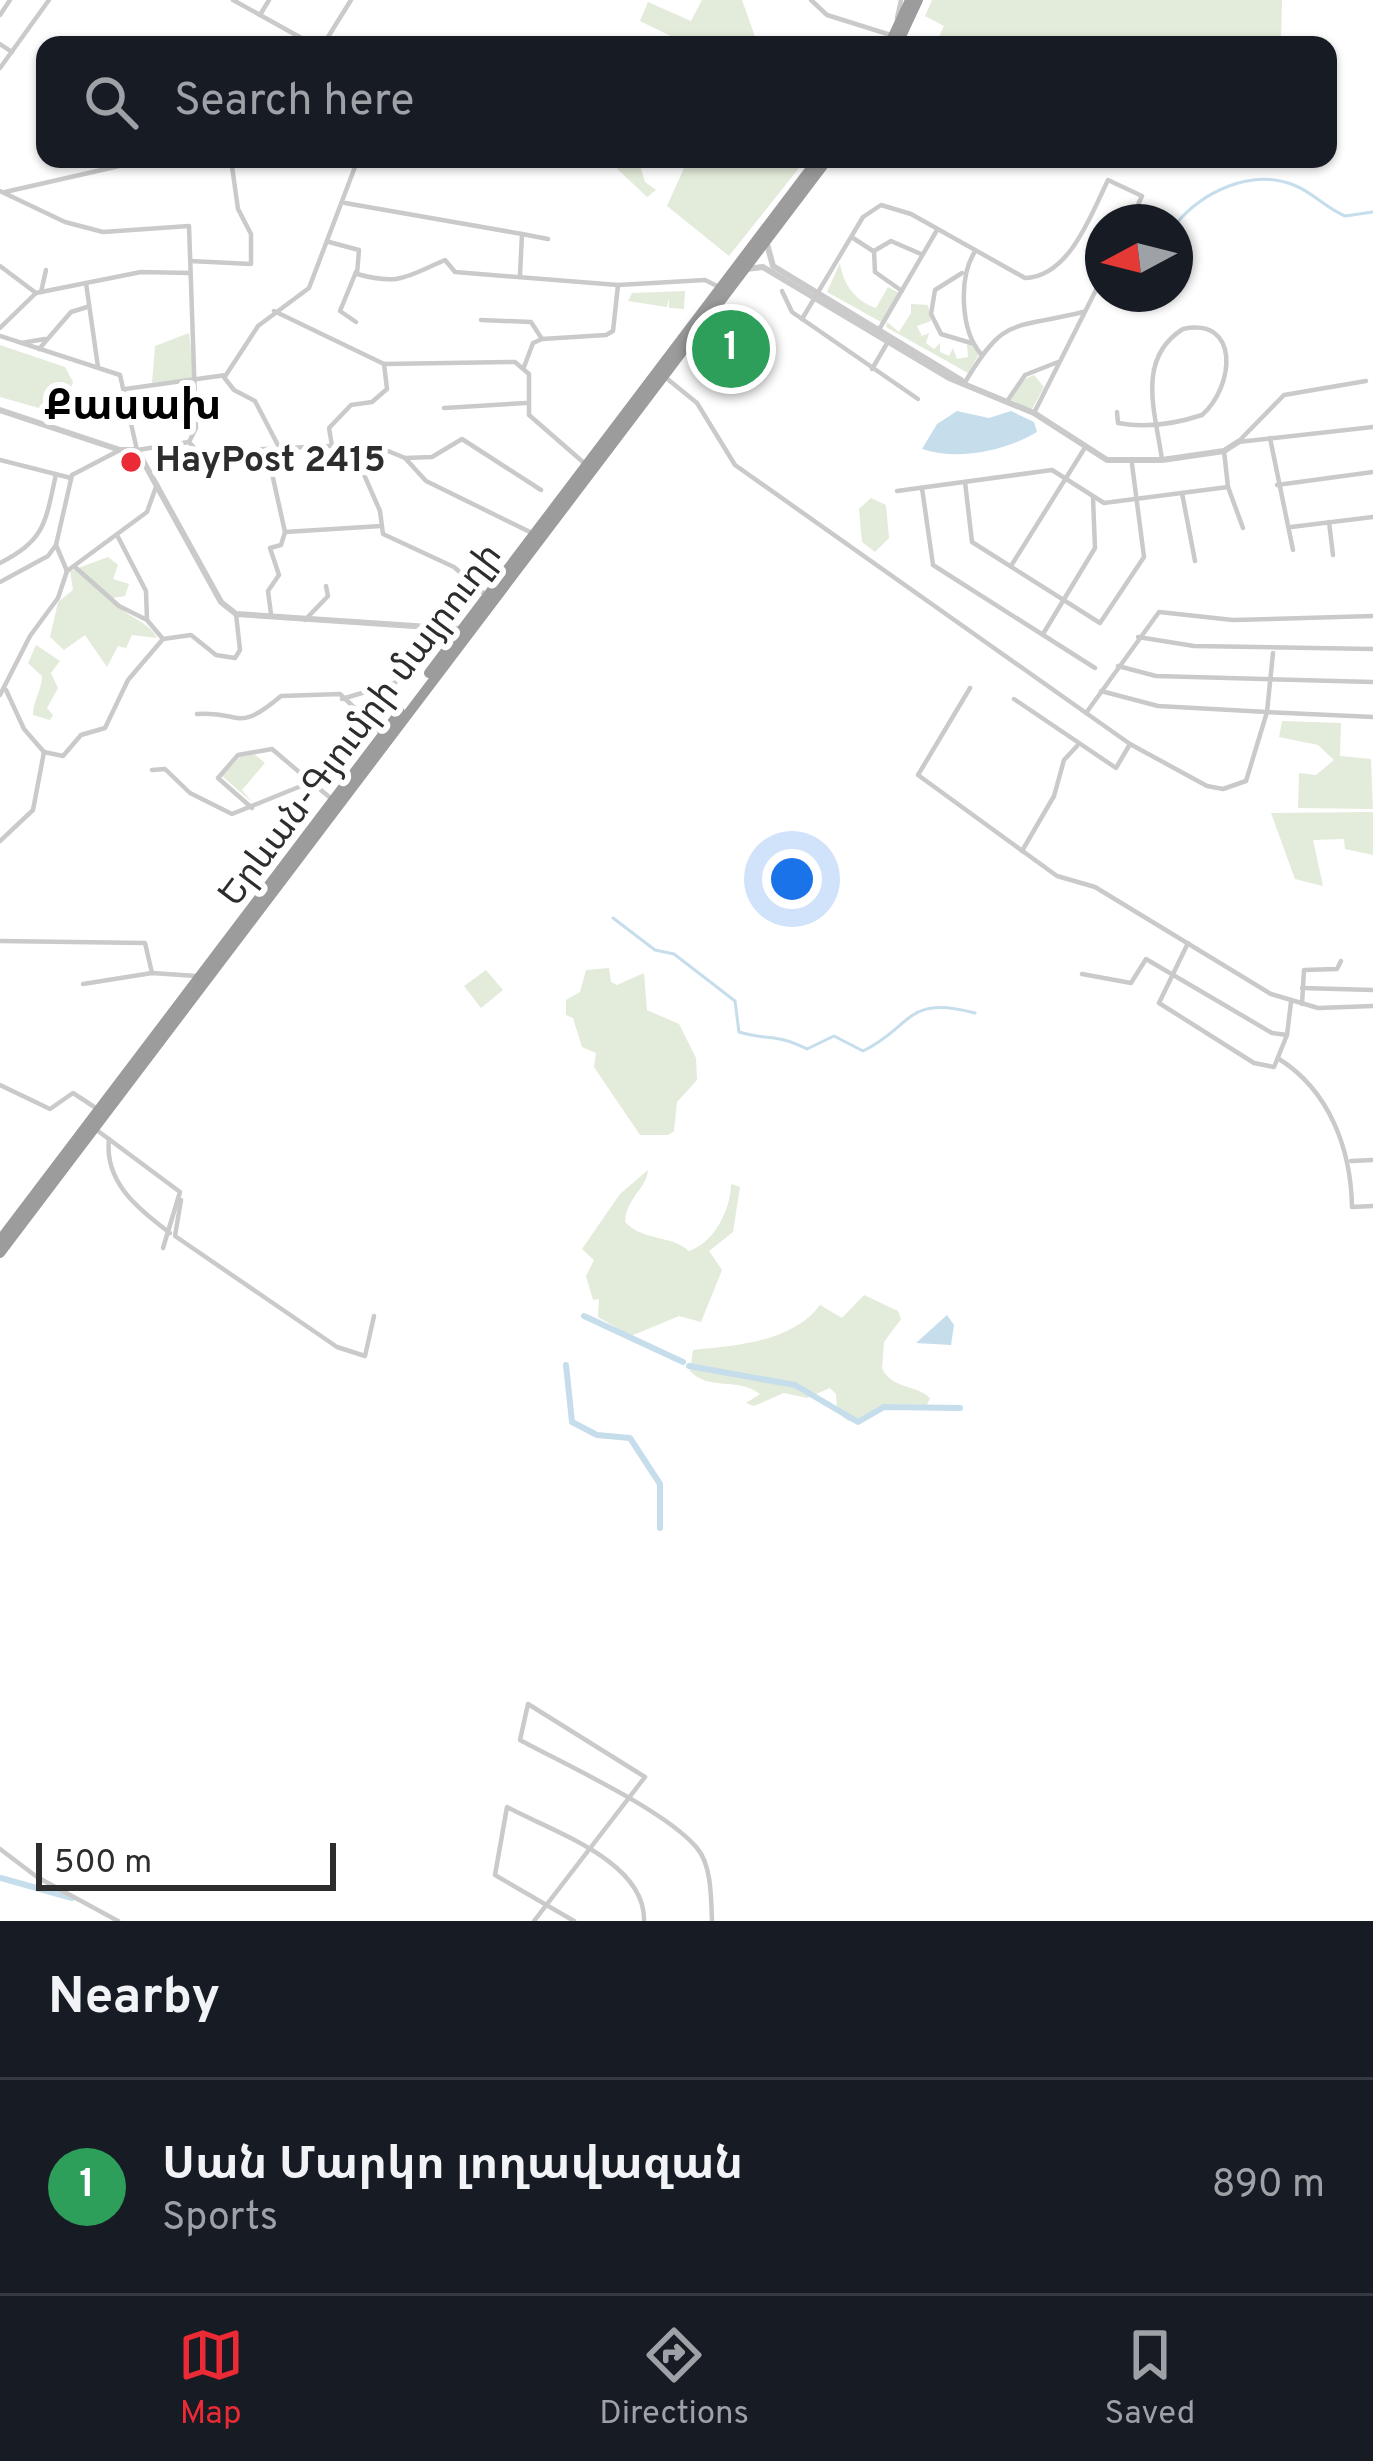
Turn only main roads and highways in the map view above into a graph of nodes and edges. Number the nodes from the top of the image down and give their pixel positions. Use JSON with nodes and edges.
{"nodes":[{"id":1,"x":914,"y":0,"type":"edge"},
{"id":2,"x":896,"y":36,"type":"edge"},
{"id":3,"x":814,"y":168,"type":"edge"},
{"id":4,"x":819,"y":168,"type":"edge"},
{"id":5,"x":808,"y":180,"type":"junction"},
{"id":6,"x":766,"y":238,"type":"junction"},
{"id":7,"x":715,"y":302,"type":"junction"},
{"id":8,"x":620,"y":428,"type":"junction"},
{"id":9,"x":334,"y":803,"type":"junction"},
{"id":10,"x":50,"y":1180,"type":"junction"},
{"id":11,"x":0,"y":1240,"type":"edge"},
{"id":12,"x":0,"y":1253,"type":"edge"}],
"edges":[{"from":1,"to":2,"type":"highway"},
{"from":3,"to":5,"type":"highway"},
{"from":4,"to":5,"type":"highway"},
{"from":5,"to":6,"type":"highway"},
{"from":6,"to":7,"type":"highway","name":"Երևան-Գյումրի մայրուղի"},
{"from":6,"to":7,"type":"highway","name":"Երևան-Գյումրի մայրուղի"},
{"from":7,"to":8,"type":"highway","name":"Երևան-Գյումրի մայրուղի"},
{"from":7,"to":8,"type":"highway","name":"Երևան-Գյումրի մայրուղի"},
{"from":8,"to":9,"type":"highway","name":"Երևան-Գյումրի մայրուղի"},
{"from":8,"to":9,"type":"highway","name":"Երևան-Գյումրի մայրուղի"},
{"from":9,"to":10,"type":"highway","name":"Երևան-Գյումրի մայրուղի"},
{"from":9,"to":10,"type":"highway","name":"Երևան-Գյումրի մայրուղի"},
{"from":10,"to":11,"type":"highway","name":"Երևան-Գյումրի մայրուղի"},
{"from":10,"to":12,"type":"highway","name":"Երևան-Գյումրի մայրուղի"}]}
